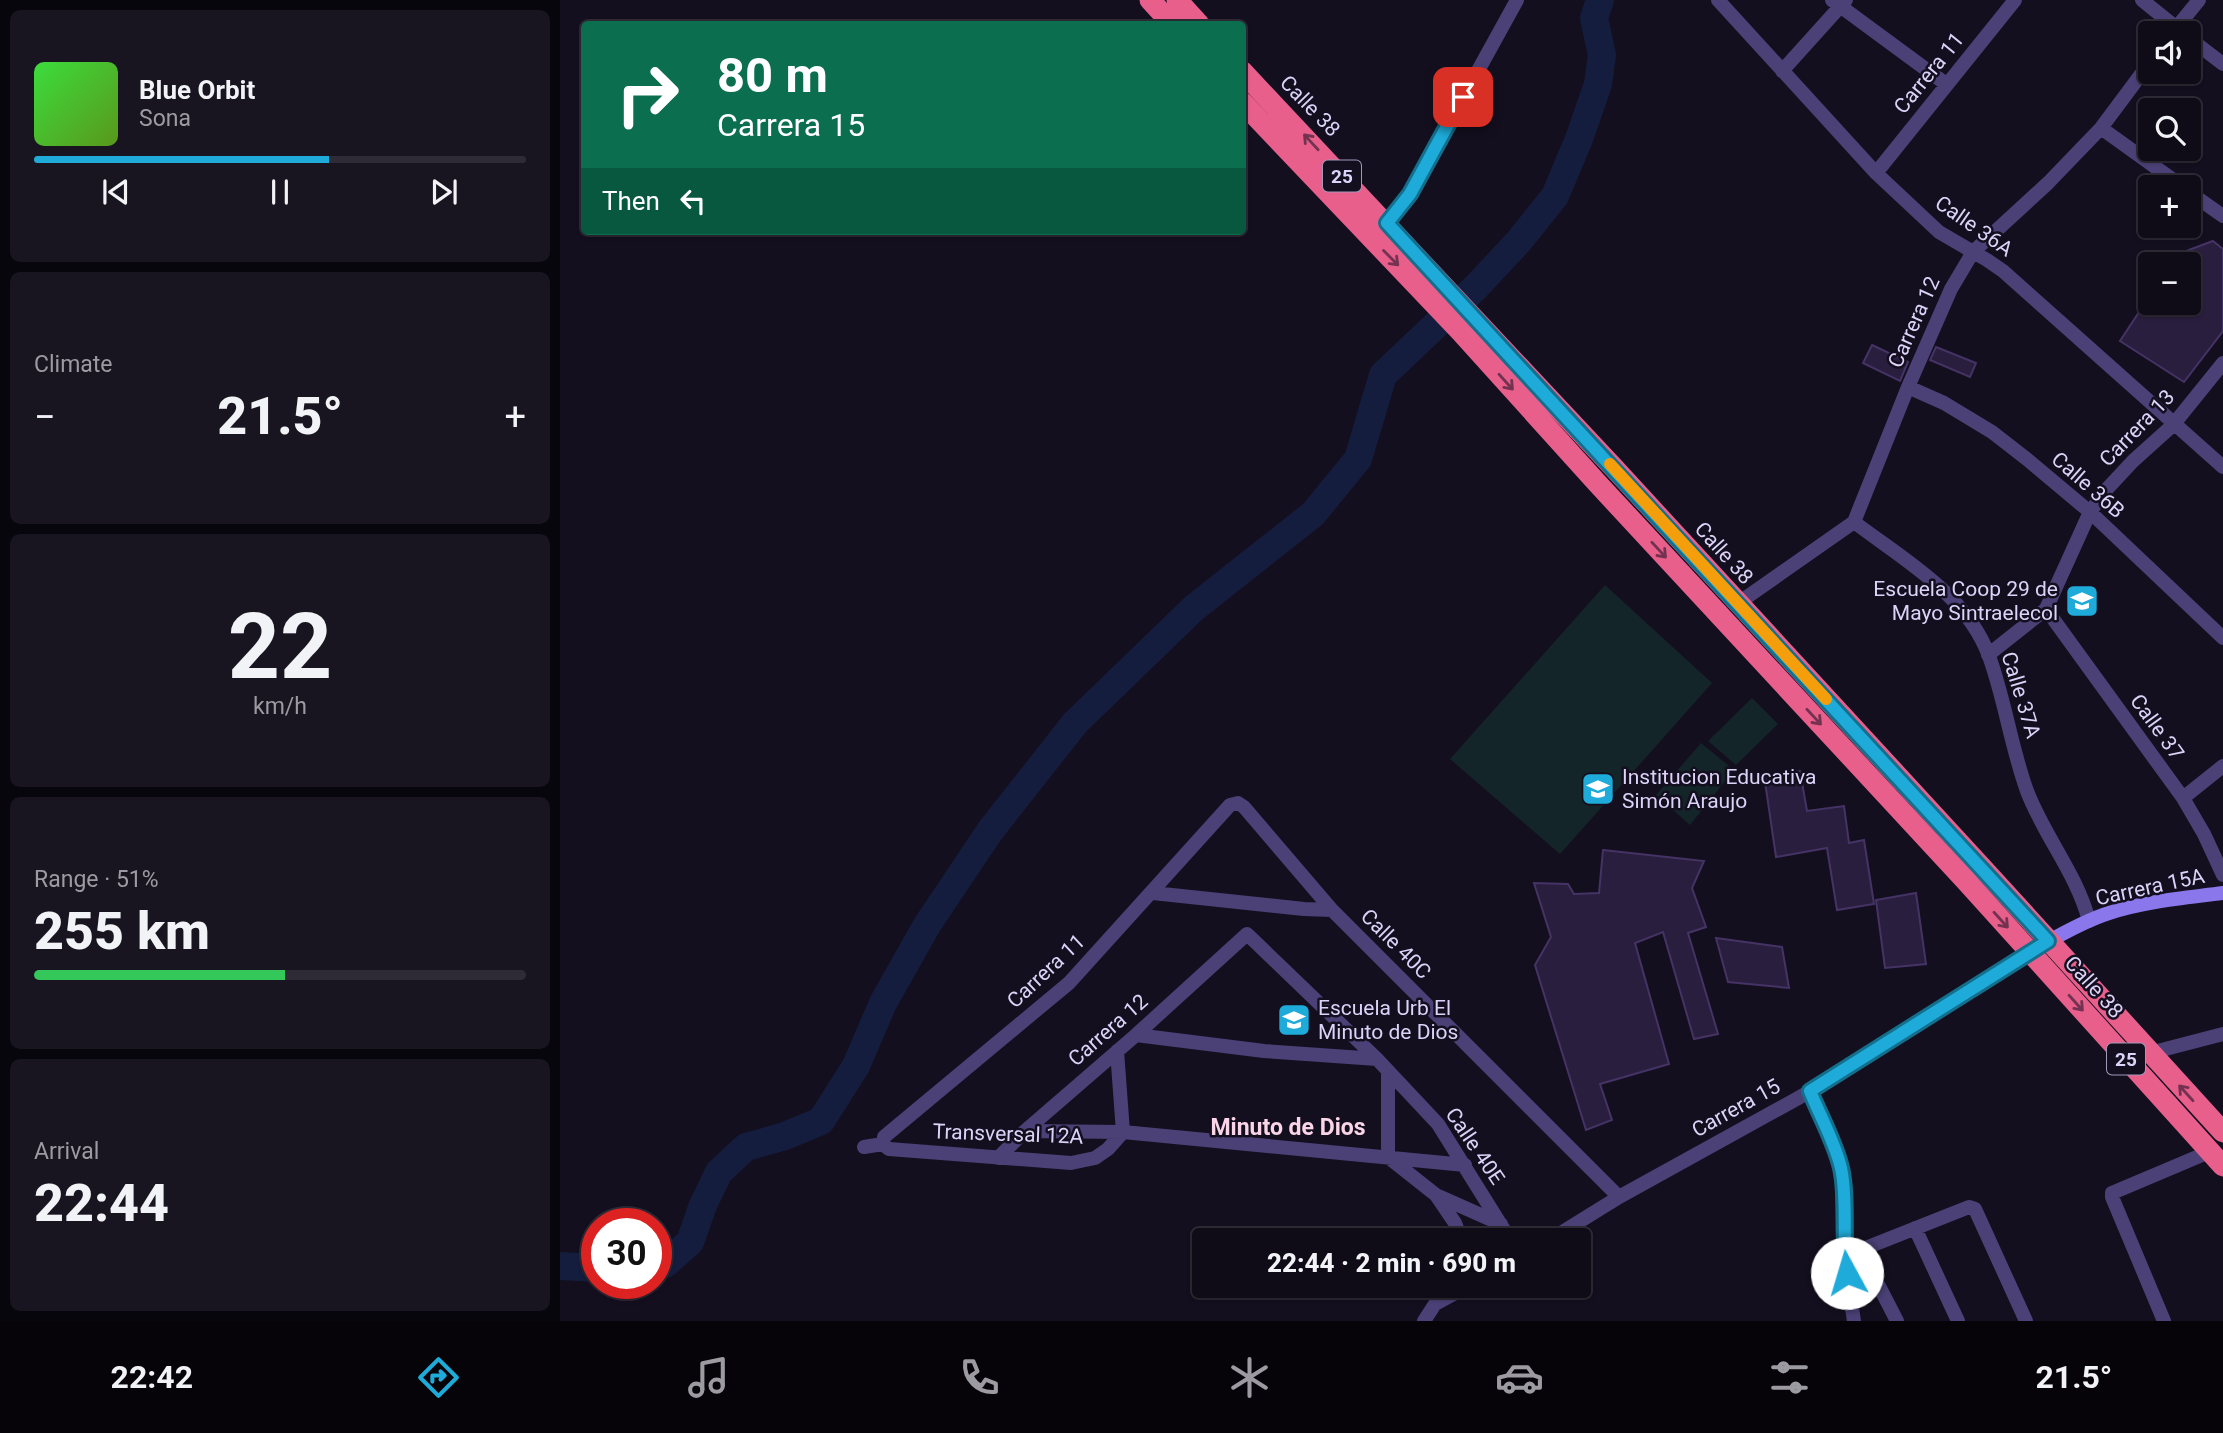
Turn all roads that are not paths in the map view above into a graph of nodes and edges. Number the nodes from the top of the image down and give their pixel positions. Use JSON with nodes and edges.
{"nodes":[{"id":1,"x":1150,"y":0,"type":"edge"},
{"id":2,"x":1177,"y":0,"type":"edge"},
{"id":3,"x":1517,"y":0,"type":"edge"},
{"id":4,"x":1718,"y":0,"type":"edge"},
{"id":5,"x":2015,"y":0,"type":"edge"},
{"id":6,"x":2142,"y":0,"type":"edge"},
{"id":7,"x":2199,"y":0,"type":"edge"},
{"id":8,"x":1840,"y":2,"type":"edge"},
{"id":9,"x":1169,"y":21,"type":"edge"},
{"id":10,"x":1196,"y":21,"type":"edge"},
{"id":11,"x":2165,"y":21,"type":"edge"},
{"id":12,"x":2185,"y":21,"type":"edge"},
{"id":13,"x":2201,"y":47,"type":"edge"},
{"id":14,"x":2223,"y":64,"type":"edge"},
{"id":15,"x":1782,"y":71,"type":"junction"},
{"id":16,"x":1246,"y":75,"type":"edge"},
{"id":17,"x":2138,"y":78,"type":"edge"},
{"id":18,"x":1946,"y":84,"type":"junction"},
{"id":19,"x":1246,"y":106,"type":"edge"},
{"id":20,"x":2101,"y":128,"type":"junction"},
{"id":21,"x":1876,"y":173,"type":"junction"},
{"id":22,"x":2166,"y":175,"type":"edge"},
{"id":23,"x":2201,"y":200,"type":"edge"},
{"id":24,"x":2223,"y":216,"type":"edge"},
{"id":25,"x":1387,"y":223,"type":"junction"},
{"id":26,"x":1371,"y":239,"type":"junction"},
{"id":27,"x":1973,"y":252,"type":"junction"},
{"id":28,"x":1434,"y":289,"type":"junction"},
{"id":29,"x":1468,"y":325,"type":"junction"},
{"id":30,"x":2223,"y":363,"type":"edge"},
{"id":31,"x":1908,"y":387,"type":"junction"},
{"id":32,"x":2173,"y":425,"type":"junction"},
{"id":33,"x":2223,"y":467,"type":"edge"},
{"id":34,"x":2090,"y":513,"type":"junction"},
{"id":35,"x":1854,"y":523,"type":"junction"},
{"id":36,"x":1737,"y":604,"type":"junction"},
{"id":37,"x":2046,"y":609,"type":"junction"},
{"id":38,"x":2223,"y":638,"type":"edge"},
{"id":39,"x":1989,"y":655,"type":"junction"},
{"id":40,"x":2223,"y":766,"type":"edge"},
{"id":41,"x":2183,"y":798,"type":"junction"},
{"id":42,"x":1238,"y":803,"type":"joint"},
{"id":43,"x":2223,"y":875,"type":"edge"},
{"id":44,"x":1153,"y":893,"type":"junction"},
{"id":45,"x":2223,"y":893,"type":"edge"},
{"id":46,"x":1332,"y":910,"type":"junction"},
{"id":47,"x":2089,"y":921,"type":"junction"},
{"id":48,"x":1247,"y":934,"type":"joint"},
{"id":49,"x":2039,"y":947,"type":"junction"},
{"id":50,"x":2223,"y":1034,"type":"edge"},
{"id":51,"x":1136,"y":1035,"type":"junction"},
{"id":52,"x":1117,"y":1051,"type":"junction"},
{"id":53,"x":2150,"y":1053,"type":"junction"},
{"id":54,"x":1377,"y":1059,"type":"junction"},
{"id":55,"x":1388,"y":1071,"type":"junction"},
{"id":56,"x":1810,"y":1091,"type":"junction"},
{"id":57,"x":1025,"y":1130,"type":"junction"},
{"id":58,"x":1123,"y":1132,"type":"junction"},
{"id":59,"x":2223,"y":1132,"type":"edge"},
{"id":60,"x":883,"y":1143,"type":"junction"},
{"id":61,"x":864,"y":1147,"type":"dead end"},
{"id":62,"x":1388,"y":1157,"type":"junction"},
{"id":63,"x":998,"y":1158,"type":"junction"},
{"id":64,"x":2216,"y":1159,"type":"edge"},
{"id":65,"x":1465,"y":1166,"type":"junction"},
{"id":66,"x":1436,"y":1195,"type":"junction"},
{"id":67,"x":1619,"y":1197,"type":"junction"},
{"id":68,"x":1501,"y":1224,"type":"junction"},
{"id":69,"x":1457,"y":1228,"type":"edge"},
{"id":70,"x":1503,"y":1228,"type":"edge"},
{"id":71,"x":1569,"y":1228,"type":"edge"},
{"id":72,"x":1915,"y":1228,"type":"junction"},
{"id":73,"x":1445,"y":1298,"type":"edge"},
{"id":74,"x":1424,"y":1321,"type":"edge"},
{"id":75,"x":1854,"y":1321,"type":"edge"},
{"id":76,"x":1897,"y":1321,"type":"edge"},
{"id":77,"x":1958,"y":1321,"type":"edge"},
{"id":78,"x":2026,"y":1321,"type":"edge"},
{"id":79,"x":2164,"y":1321,"type":"edge"}],
"edges":[{"from":1,"to":9,"type":"highway"},
{"from":2,"to":10,"type":"highway"},
{"from":3,"to":25,"type":"street"},
{"from":4,"to":15,"type":"street","name":"Calle 36A"},
{"from":5,"to":18,"type":"street","name":"Carrera 11"},
{"from":6,"to":11,"type":"street"},
{"from":7,"to":12,"type":"street"},
{"from":8,"to":15,"type":"street"},
{"from":8,"to":18,"type":"street"},
{"from":13,"to":14,"type":"street"},
{"from":15,"to":21,"type":"street","name":"Calle 36A"},
{"from":25,"to":16,"type":"highway","name":"Calle 38","number":"25","one_way":true},
{"from":17,"to":20,"type":"street","name":"Carrera 12"},
{"from":18,"to":21,"type":"street","name":"Carrera 11"},
{"from":19,"to":26,"type":"highway","name":"Calle 38","number":"25"},
{"from":20,"to":22,"type":"street"},
{"from":20,"to":27,"type":"street","name":"Carrera 12"},
{"from":21,"to":27,"type":"street","name":"Calle 36A"},
{"from":23,"to":24,"type":"street"},
{"from":25,"to":26,"type":"street"},
{"from":25,"to":28,"type":"highway","name":"Calle 38","number":"25"},
{"from":26,"to":28,"type":"highway","name":"Calle 38","number":"25","one_way":true},
{"from":27,"to":31,"type":"street","name":"Carrera 12"},
{"from":27,"to":32,"type":"street","name":"Calle 36A"},
{"from":28,"to":29,"type":"highway","name":"Calle 38","number":"25"},
{"from":29,"to":36,"type":"highway","name":"Calle 38","number":"25"},
{"from":29,"to":49,"type":"highway","name":"Calle 38","number":"25","one_way":true},
{"from":30,"to":32,"type":"street","name":"Carrera 13"},
{"from":31,"to":34,"type":"street","name":"Calle 36B"},
{"from":31,"to":35,"type":"street","name":"Carrera 12"},
{"from":32,"to":33,"type":"street","name":"Calle 36A"},
{"from":32,"to":34,"type":"street","name":"Carrera 13"},
{"from":34,"to":37,"type":"street","name":"Carrera 13"},
{"from":34,"to":38,"type":"street","name":"Calle 36B"},
{"from":35,"to":36,"type":"street"},
{"from":35,"to":39,"type":"street","name":"Calle 37A"},
{"from":36,"to":49,"type":"highway","name":"Calle 38","number":"25"},
{"from":37,"to":39,"type":"street","name":"Carrera 13"},
{"from":37,"to":41,"type":"street","name":"Calle 37"},
{"from":39,"to":47,"type":"street","name":"Calle 37A"},
{"from":40,"to":41,"type":"street"},
{"from":41,"to":43,"type":"street","name":"Calle 37"},
{"from":42,"to":44,"type":"street","name":"Carrera 11"},
{"from":42,"to":46,"type":"street","name":"Calle 40C"},
{"from":44,"to":46,"type":"street"},
{"from":44,"to":60,"type":"street","name":"Carrera 11"},
{"from":45,"to":47,"type":"street","name":"Carrera 15A"},
{"from":46,"to":67,"type":"street","name":"Calle 40C"},
{"from":47,"to":49,"type":"street","name":"Carrera 15A"},
{"from":48,"to":51,"type":"street","name":"Carrera 12"},
{"from":48,"to":54,"type":"street","name":"Calle 40E"},
{"from":49,"to":53,"type":"highway","name":"Calle 38","number":"25"},
{"from":49,"to":56,"type":"street","name":"Carrera 15"},
{"from":49,"to":64,"type":"highway","name":"Calle 38","number":"25","one_way":true},
{"from":50,"to":53,"type":"street"},
{"from":51,"to":52,"type":"street","name":"Carrera 12"},
{"from":51,"to":54,"type":"street"},
{"from":52,"to":57,"type":"street","name":"Carrera 12"},
{"from":52,"to":58,"type":"street"},
{"from":59,"to":53,"type":"highway","name":"Calle 38","number":"25","one_way":true},
{"from":54,"to":55,"type":"street","name":"Calle 40E"},
{"from":55,"to":62,"type":"street"},
{"from":55,"to":65,"type":"street","name":"Calle 40E"},
{"from":56,"to":67,"type":"street","name":"Carrera 15"},
{"from":56,"to":75,"type":"street"},
{"from":57,"to":58,"type":"street","name":"Transversal 12A"},
{"from":57,"to":63,"type":"street","name":"Carrera 12"},
{"from":58,"to":62,"type":"street","name":"Transversal 12A"},
{"from":58,"to":63,"type":"street","name":"Transversal 12A"},
{"from":60,"to":61,"type":"street"},
{"from":60,"to":63,"type":"street","name":"Transversal 12A"},
{"from":62,"to":65,"type":"street","name":"Transversal 12A"},
{"from":62,"to":66,"type":"street"},
{"from":64,"to":79,"type":"street"},
{"from":65,"to":68,"type":"street","name":"Calle 40E"},
{"from":66,"to":68,"type":"street"},
{"from":66,"to":69,"type":"street"},
{"from":67,"to":71,"type":"street","name":"Carrera 15"},
{"from":68,"to":70,"type":"street","name":"Calle 40E"},
{"from":72,"to":76,"type":"street"},
{"from":72,"to":77,"type":"street"},
{"from":72,"to":78,"type":"street"},
{"from":73,"to":74,"type":"street"}]}
